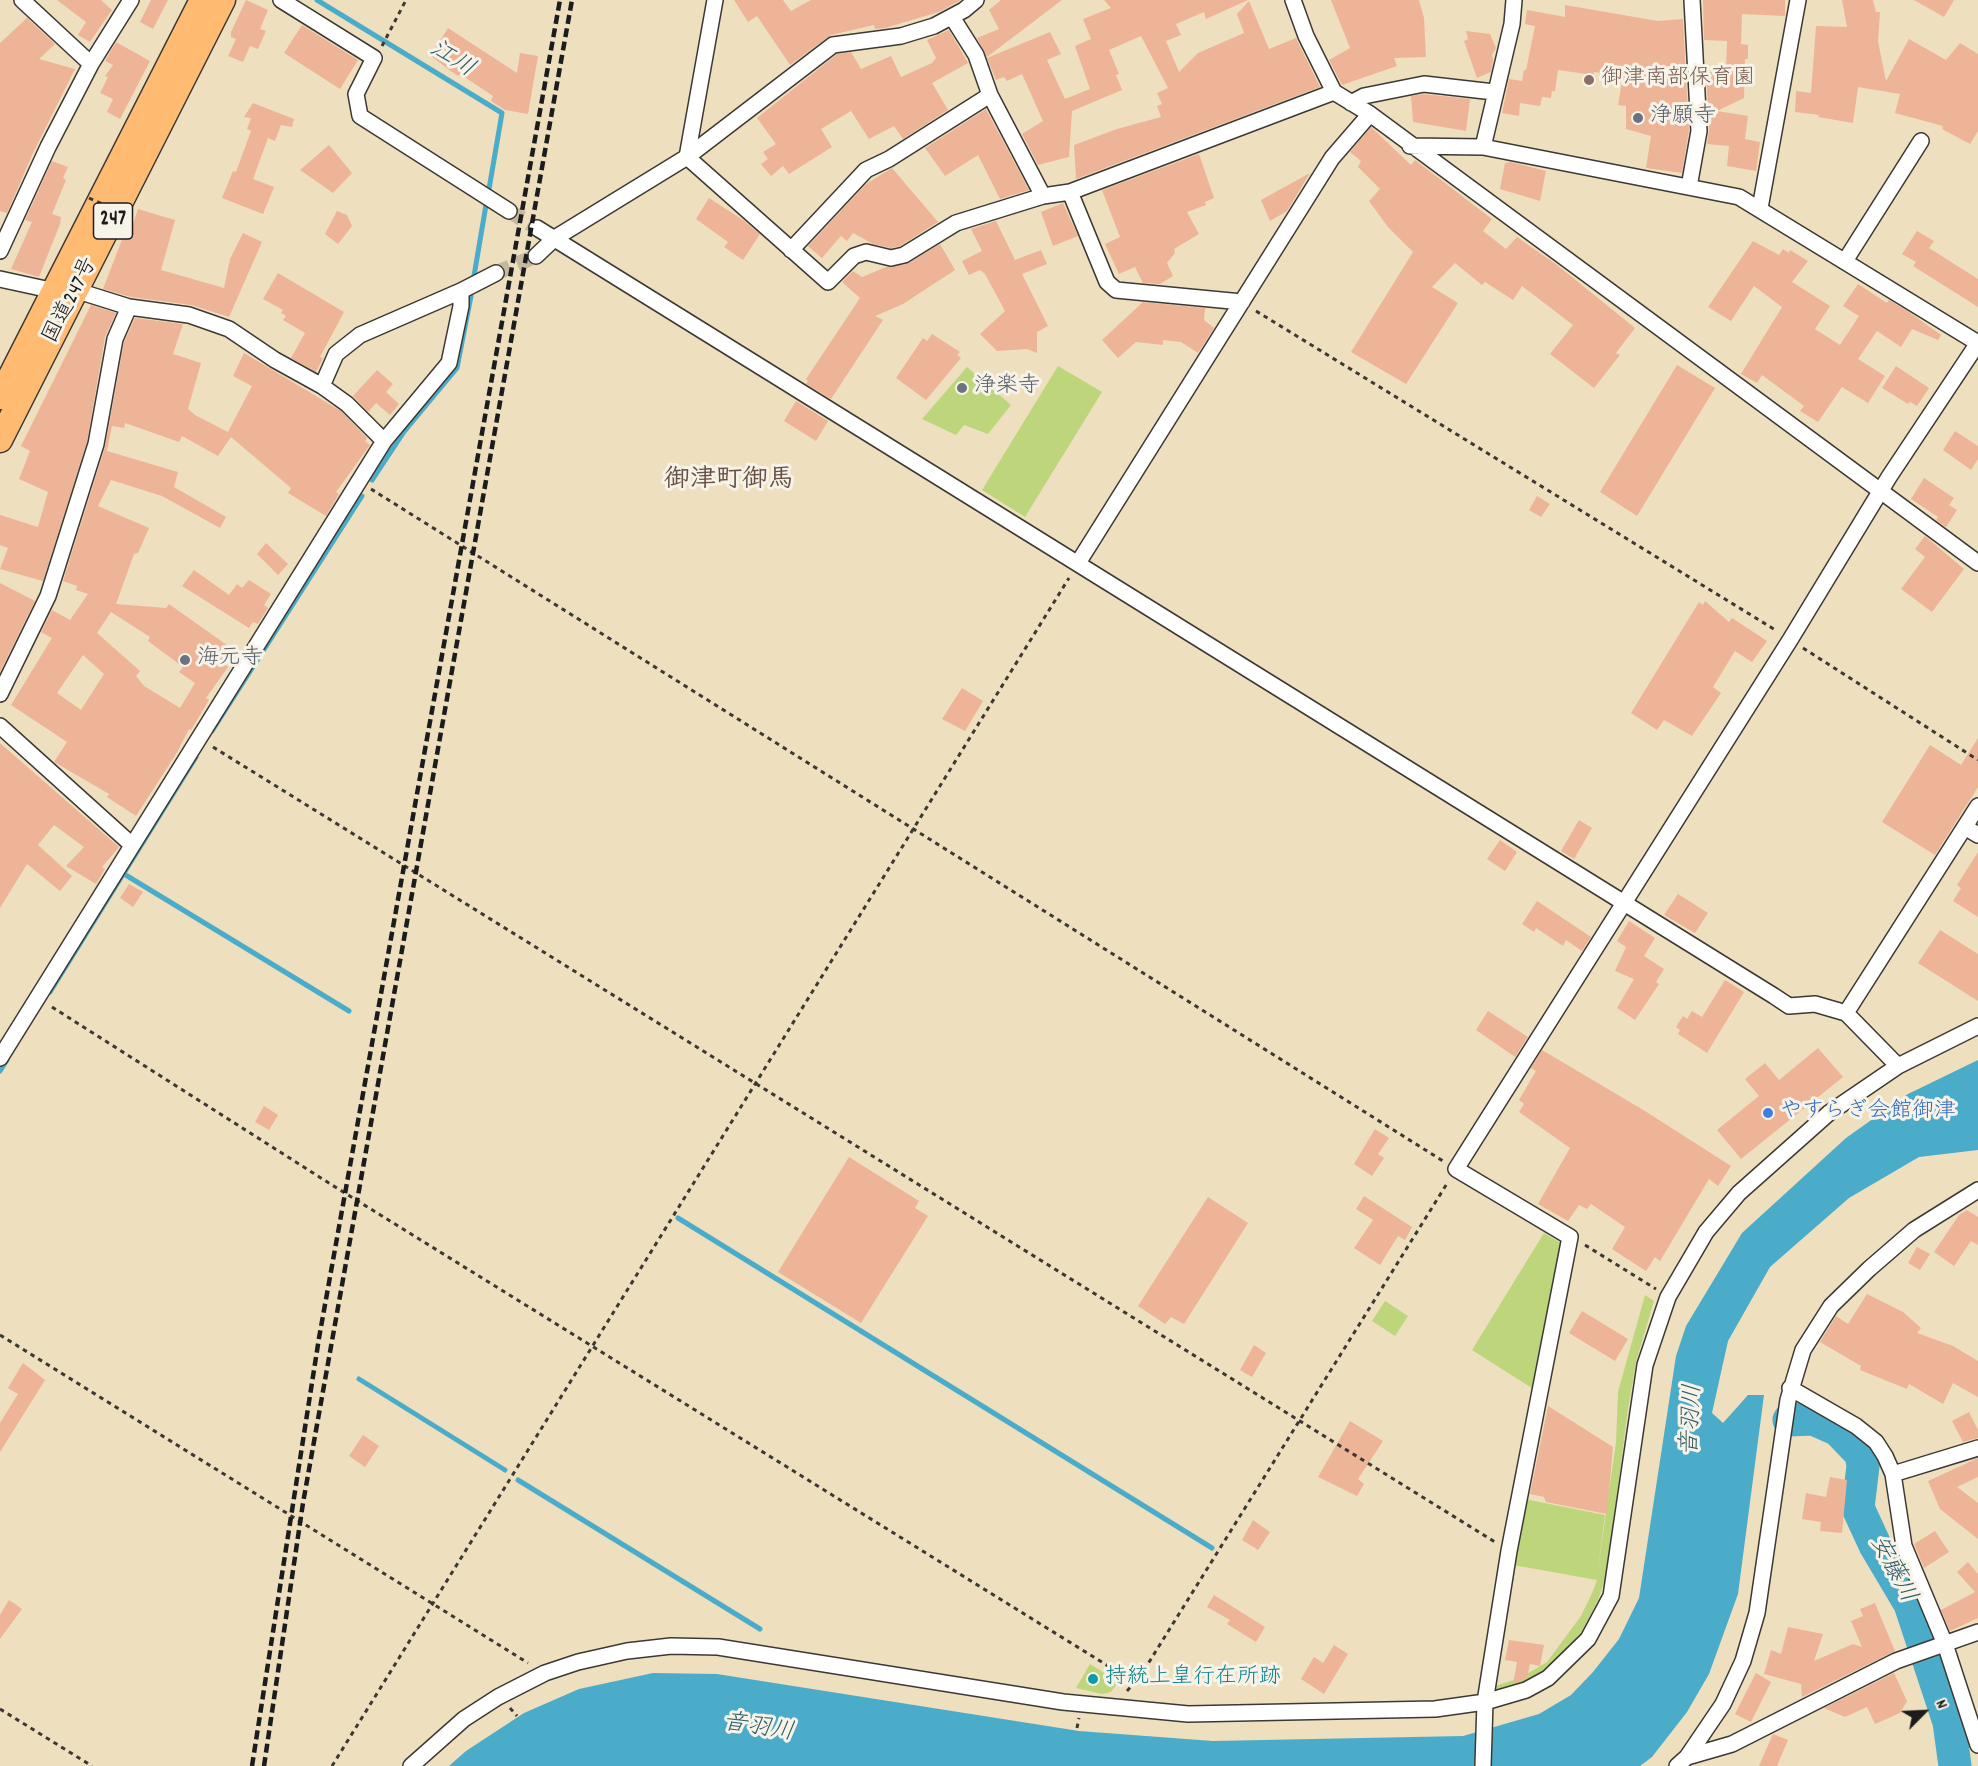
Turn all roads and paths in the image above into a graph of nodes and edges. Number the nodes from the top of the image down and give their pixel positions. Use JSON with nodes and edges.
{"nodes":[{"id":1,"x":22,"y":0,"type":"edge"},
{"id":2,"x":131,"y":0,"type":"edge"},
{"id":3,"x":202,"y":0,"type":"edge"},
{"id":4,"x":223,"y":0,"type":"edge"},
{"id":5,"x":281,"y":0,"type":"edge"},
{"id":6,"x":406,"y":0,"type":"edge"},
{"id":7,"x":715,"y":0,"type":"edge"},
{"id":8,"x":976,"y":0,"type":"edge"},
{"id":9,"x":1293,"y":0,"type":"edge"},
{"id":10,"x":1514,"y":0,"type":"edge"},
{"id":11,"x":1692,"y":0,"type":"edge"},
{"id":12,"x":1798,"y":0,"type":"edge"},
{"id":13,"x":952,"y":17,"type":"junction"},
{"id":14,"x":387,"y":37,"type":"dead end"},
{"id":15,"x":91,"y":64,"type":"junction"},
{"id":16,"x":1334,"y":92,"type":"junction"},
{"id":17,"x":1494,"y":92,"type":"junction"},
{"id":18,"x":990,"y":95,"type":"junction"},
{"id":19,"x":1351,"y":103,"type":"junction"},
{"id":20,"x":1370,"y":114,"type":"junction"},
{"id":21,"x":1921,"y":141,"type":"dead end"},
{"id":22,"x":1410,"y":146,"type":"junction"},
{"id":23,"x":1483,"y":147,"type":"junction"},
{"id":24,"x":687,"y":157,"type":"junction"},
{"id":25,"x":1689,"y":187,"type":"junction"},
{"id":26,"x":1070,"y":192,"type":"junction"},
{"id":27,"x":1042,"y":196,"type":"junction"},
{"id":28,"x":89,"y":198,"type":"dead end"},
{"id":29,"x":1760,"y":208,"type":"junction"},
{"id":30,"x":509,"y":211,"type":"tunnel mouth"},
{"id":31,"x":127,"y":215,"type":"dead end"},
{"id":32,"x":537,"y":228,"type":"tunnel mouth"},
{"id":33,"x":555,"y":238,"type":"junction"},
{"id":34,"x":791,"y":250,"type":"junction"},
{"id":35,"x":0,"y":251,"type":"edge"},
{"id":36,"x":536,"y":256,"type":"tunnel mouth"},
{"id":37,"x":1845,"y":261,"type":"junction"},
{"id":38,"x":496,"y":273,"type":"tunnel mouth"},
{"id":39,"x":0,"y":279,"type":"edge"},
{"id":40,"x":66,"y":291,"type":"junction"},
{"id":41,"x":461,"y":291,"type":"junction"},
{"id":42,"x":1242,"y":303,"type":"junction"},
{"id":43,"x":129,"y":307,"type":"junction"},
{"id":44,"x":1978,"y":343,"type":"edge"},
{"id":45,"x":322,"y":386,"type":"junction"},
{"id":46,"x":0,"y":397,"type":"edge"},
{"id":47,"x":0,"y":440,"type":"edge"},
{"id":48,"x":384,"y":441,"type":"junction"},
{"id":49,"x":359,"y":482,"type":"junction"},
{"id":50,"x":1881,"y":490,"type":"junction"},
{"id":51,"x":1078,"y":563,"type":"junction"},
{"id":52,"x":1978,"y":563,"type":"edge"},
{"id":53,"x":1790,"y":640,"type":"junction"},
{"id":54,"x":0,"y":694,"type":"edge"},
{"id":55,"x":0,"y":726,"type":"edge"},
{"id":56,"x":199,"y":738,"type":"junction"},
{"id":57,"x":1978,"y":760,"type":"edge"},
{"id":58,"x":1978,"y":806,"type":"edge"},
{"id":59,"x":915,"y":828,"type":"junction"},
{"id":60,"x":1972,"y":831,"type":"edge"},
{"id":61,"x":132,"y":845,"type":"junction"},
{"id":62,"x":1623,"y":904,"type":"junction"},
{"id":63,"x":38,"y":998,"type":"junction"},
{"id":64,"x":1846,"y":1013,"type":"junction"},
{"id":65,"x":1978,"y":1026,"type":"edge"},
{"id":66,"x":0,"y":1058,"type":"edge"},
{"id":67,"x":1898,"y":1066,"type":"junction"},
{"id":68,"x":754,"y":1084,"type":"junction"},
{"id":69,"x":1456,"y":1169,"type":"junction"},
{"id":70,"x":1978,"y":1190,"type":"edge"},
{"id":71,"x":1570,"y":1237,"type":"junction"},
{"id":72,"x":1668,"y":1297,"type":"junction"},
{"id":73,"x":0,"y":1335,"type":"edge"},
{"id":74,"x":592,"y":1344,"type":"junction"},
{"id":75,"x":1790,"y":1388,"type":"junction"},
{"id":76,"x":1299,"y":1423,"type":"junction"},
{"id":77,"x":1978,"y":1448,"type":"edge"},
{"id":78,"x":1893,"y":1474,"type":"junction"},
{"id":79,"x":1509,"y":1551,"type":"junction"},
{"id":80,"x":431,"y":1603,"type":"junction"},
{"id":81,"x":1978,"y":1632,"type":"edge"},
{"id":82,"x":1940,"y":1646,"type":"junction"},
{"id":83,"x":545,"y":1673,"type":"junction"},
{"id":84,"x":1134,"y":1682,"type":"junction"},
{"id":85,"x":1485,"y":1707,"type":"junction"},
{"id":86,"x":1111,"y":1708,"type":"junction"},
{"id":87,"x":0,"y":1709,"type":"edge"},
{"id":88,"x":1978,"y":1745,"type":"edge"},
{"id":89,"x":1682,"y":1761,"type":"edge"},
{"id":90,"x":92,"y":1766,"type":"edge"},
{"id":91,"x":332,"y":1766,"type":"edge"},
{"id":92,"x":411,"y":1766,"type":"edge"},
{"id":93,"x":1483,"y":1766,"type":"edge"},
{"id":94,"x":1701,"y":1766,"type":"edge"}],
"edges":[{"from":1,"to":15,"type":"street"},
{"from":2,"to":15,"type":"street"},
{"from":3,"to":40,"type":"highway","name":"国道247号","number":"247"},
{"from":4,"to":40,"type":"highway","name":"国道247号","number":"247"},
{"from":5,"to":30,"type":"street"},
{"from":6,"to":14,"type":"path"},
{"from":7,"to":24,"type":"street"},
{"from":8,"to":13,"type":"street"},
{"from":9,"to":16,"type":"street"},
{"from":10,"to":17,"type":"street"},
{"from":11,"to":25,"type":"street"},
{"from":12,"to":29,"type":"street"},
{"from":13,"to":18,"type":"street"},
{"from":13,"to":24,"type":"street"},
{"from":15,"to":35,"type":"street"},
{"from":16,"to":19,"type":"street"},
{"from":16,"to":26,"type":"street"},
{"from":17,"to":19,"type":"street"},
{"from":17,"to":23,"type":"street"},
{"from":18,"to":27,"type":"street"},
{"from":18,"to":34,"type":"street"},
{"from":19,"to":20,"type":"street"},
{"from":20,"to":22,"type":"street"},
{"from":20,"to":42,"type":"street"},
{"from":21,"to":37,"type":"street"},
{"from":22,"to":23,"type":"street"},
{"from":22,"to":50,"type":"street"},
{"from":23,"to":25,"type":"street"},
{"from":24,"to":33,"type":"street"},
{"from":24,"to":34,"type":"street"},
{"from":25,"to":29,"type":"street"},
{"from":26,"to":27,"type":"street"},
{"from":26,"to":42,"type":"street"},
{"from":27,"to":34,"type":"street"},
{"from":28,"to":31,"type":"path","bridge":true},
{"from":29,"to":37,"type":"street"},
{"from":32,"to":33,"type":"street"},
{"from":33,"to":36,"type":"street"},
{"from":33,"to":51,"type":"street"},
{"from":37,"to":44,"type":"street"},
{"from":38,"to":41,"type":"street"},
{"from":39,"to":40,"type":"street"},
{"from":40,"to":43,"type":"street"},
{"from":40,"to":46,"type":"highway","name":"国道247号","number":"247"},
{"from":40,"to":47,"type":"highway","name":"国道247号","number":"247"},
{"from":41,"to":45,"type":"street"},
{"from":41,"to":48,"type":"street"},
{"from":42,"to":51,"type":"street"},
{"from":42,"to":53,"type":"path"},
{"from":43,"to":45,"type":"street"},
{"from":43,"to":54,"type":"street"},
{"from":44,"to":50,"type":"street"},
{"from":45,"to":48,"type":"street"},
{"from":48,"to":49,"type":"street"},
{"from":49,"to":56,"type":"street"},
{"from":49,"to":59,"type":"path"},
{"from":50,"to":52,"type":"street"},
{"from":50,"to":53,"type":"street"},
{"from":51,"to":59,"type":"path"},
{"from":51,"to":62,"type":"street"},
{"from":53,"to":57,"type":"path"},
{"from":53,"to":62,"type":"street"},
{"from":55,"to":61,"type":"street"},
{"from":56,"to":61,"type":"street"},
{"from":56,"to":68,"type":"path"},
{"from":58,"to":60,"type":"street"},
{"from":59,"to":68,"type":"path"},
{"from":59,"to":69,"type":"path"},
{"from":60,"to":64,"type":"street"},
{"from":61,"to":63,"type":"street"},
{"from":62,"to":64,"type":"street"},
{"from":62,"to":69,"type":"street"},
{"from":63,"to":66,"type":"street"},
{"from":63,"to":74,"type":"path"},
{"from":64,"to":67,"type":"street"},
{"from":65,"to":67,"type":"street"},
{"from":67,"to":72,"type":"street"},
{"from":68,"to":74,"type":"path"},
{"from":68,"to":76,"type":"path"},
{"from":69,"to":71,"type":"street"},
{"from":69,"to":76,"type":"path"},
{"from":70,"to":75,"type":"street"},
{"from":71,"to":72,"type":"path"},
{"from":71,"to":79,"type":"street"},
{"from":72,"to":85,"type":"street"},
{"from":73,"to":80,"type":"path"},
{"from":74,"to":80,"type":"path"},
{"from":74,"to":84,"type":"path"},
{"from":75,"to":78,"type":"street"},
{"from":75,"to":89,"type":"street"},
{"from":76,"to":79,"type":"path"},
{"from":76,"to":84,"type":"path"},
{"from":77,"to":78,"type":"street"},
{"from":78,"to":82,"type":"street"},
{"from":79,"to":85,"type":"street"},
{"from":80,"to":83,"type":"path"},
{"from":80,"to":91,"type":"path"},
{"from":81,"to":82,"type":"street"},
{"from":82,"to":88,"type":"street"},
{"from":82,"to":89,"type":"street"},
{"from":83,"to":86,"type":"street"},
{"from":83,"to":92,"type":"street"},
{"from":84,"to":86,"type":"path"},
{"from":85,"to":86,"type":"street"},
{"from":85,"to":93,"type":"street"},
{"from":87,"to":90,"type":"path"},
{"from":89,"to":94,"type":"street"}]}
